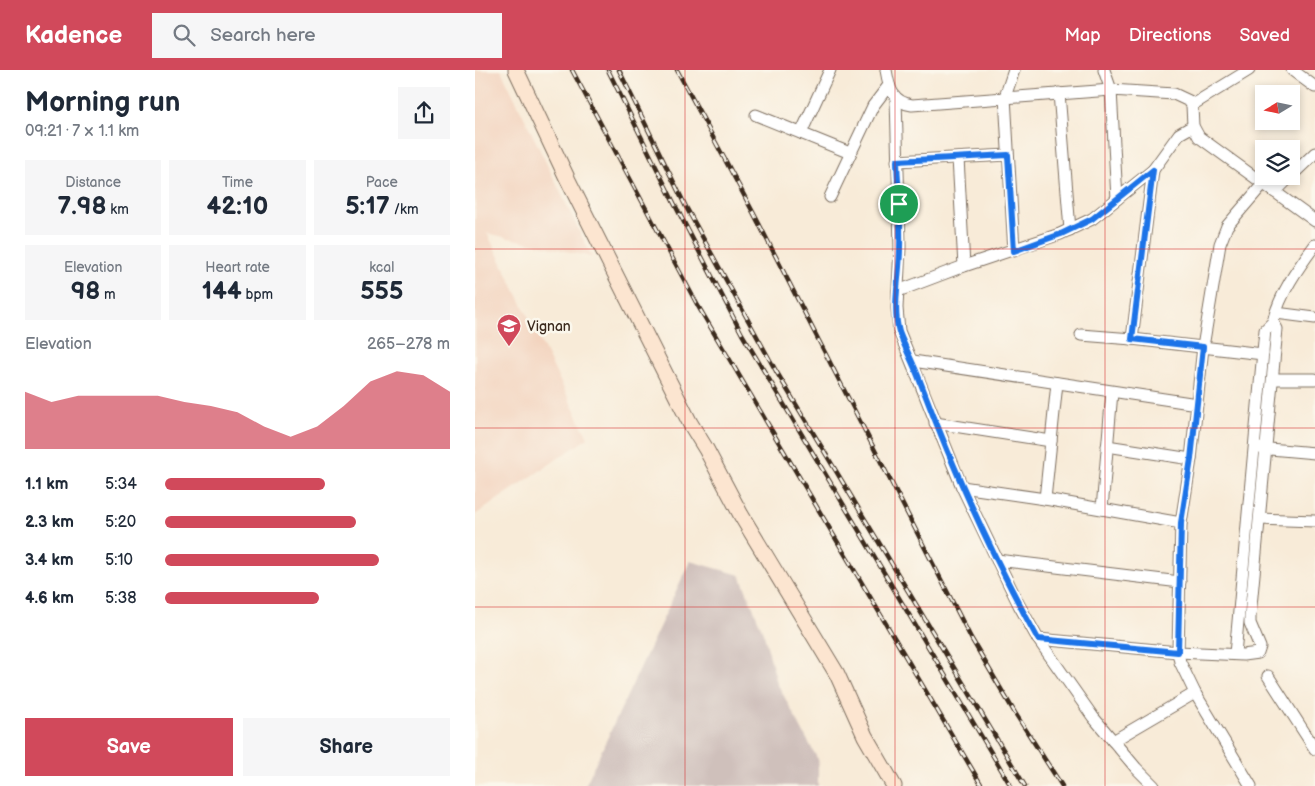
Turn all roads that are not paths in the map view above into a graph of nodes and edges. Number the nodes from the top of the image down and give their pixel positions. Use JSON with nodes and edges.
{"nodes":[{"id":1,"x":516,"y":70,"type":"edge"},
{"id":2,"x":830,"y":70,"type":"edge"},
{"id":3,"x":886,"y":70,"type":"edge"},
{"id":4,"x":1014,"y":70,"type":"edge"},
{"id":5,"x":1104,"y":70,"type":"edge"},
{"id":6,"x":1249,"y":70,"type":"edge"},
{"id":7,"x":1292,"y":70,"type":"edge"},
{"id":8,"x":889,"y":85,"type":"junction"},
{"id":9,"x":1315,"y":87,"type":"edge"},
{"id":10,"x":1111,"y":90,"type":"junction"},
{"id":11,"x":1059,"y":94,"type":"junction"},
{"id":12,"x":1005,"y":97,"type":"junction"},
{"id":13,"x":896,"y":98,"type":"junction"},
{"id":14,"x":1192,"y":105,"type":"junction"},
{"id":15,"x":756,"y":115,"type":"dead end"},
{"id":16,"x":1193,"y":126,"type":"junction"},
{"id":17,"x":801,"y":133,"type":"junction"},
{"id":18,"x":1315,"y":153,"type":"edge"},
{"id":19,"x":850,"y":154,"type":"junction"},
{"id":20,"x":1008,"y":155,"type":"junction"},
{"id":21,"x":958,"y":158,"type":"junction"},
{"id":22,"x":897,"y":161,"type":"junction"},
{"id":23,"x":1300,"y":167,"type":"edge"},
{"id":24,"x":1153,"y":170,"type":"junction"},
{"id":25,"x":1255,"y":178,"type":"edge"},
{"id":26,"x":1262,"y":185,"type":"edge"},
{"id":27,"x":1264,"y":185,"type":"edge"},
{"id":28,"x":1282,"y":185,"type":"edge"},
{"id":29,"x":1275,"y":192,"type":"junction"},
{"id":30,"x":830,"y":197,"type":"dead end"},
{"id":31,"x":1117,"y":199,"type":"junction"},
{"id":32,"x":1315,"y":221,"type":"edge"},
{"id":33,"x":1070,"y":230,"type":"junction"},
{"id":34,"x":1315,"y":245,"type":"edge"},
{"id":35,"x":1014,"y":251,"type":"junction"},
{"id":36,"x":964,"y":266,"type":"junction"},
{"id":37,"x":898,"y":291,"type":"junction"},
{"id":38,"x":1274,"y":317,"type":"junction"},
{"id":39,"x":1315,"y":318,"type":"edge"},
{"id":40,"x":1081,"y":335,"type":"dead end"},
{"id":41,"x":1132,"y":339,"type":"junction"},
{"id":42,"x":1203,"y":347,"type":"junction"},
{"id":43,"x":1263,"y":354,"type":"junction"},
{"id":44,"x":913,"y":362,"type":"junction"},
{"id":45,"x":1273,"y":379,"type":"junction"},
{"id":46,"x":1315,"y":379,"type":"edge"},
{"id":47,"x":1057,"y":383,"type":"junction"},
{"id":48,"x":1112,"y":392,"type":"junction"},
{"id":49,"x":1197,"y":404,"type":"junction"},
{"id":50,"x":935,"y":423,"type":"junction"},
{"id":51,"x":1051,"y":440,"type":"junction"},
{"id":52,"x":1107,"y":446,"type":"junction"},
{"id":53,"x":1254,"y":448,"type":"junction"},
{"id":54,"x":1267,"y":449,"type":"junction"},
{"id":55,"x":1315,"y":453,"type":"edge"},
{"id":56,"x":1191,"y":459,"type":"junction"},
{"id":57,"x":962,"y":487,"type":"junction"},
{"id":58,"x":1045,"y":499,"type":"junction"},
{"id":59,"x":1102,"y":509,"type":"junction"},
{"id":60,"x":1260,"y":519,"type":"junction"},
{"id":61,"x":1315,"y":521,"type":"edge"},
{"id":62,"x":1181,"y":523,"type":"junction"},
{"id":63,"x":997,"y":560,"type":"junction"},
{"id":64,"x":1180,"y":582,"type":"junction"},
{"id":65,"x":1038,"y":639,"type":"junction"},
{"id":66,"x":1178,"y":652,"type":"junction"},
{"id":67,"x":1235,"y":654,"type":"junction"},
{"id":68,"x":1268,"y":676,"type":"dead end"},
{"id":69,"x":1195,"y":693,"type":"junction"},
{"id":70,"x":1113,"y":741,"type":"junction"},
{"id":71,"x":1315,"y":749,"type":"edge"},
{"id":72,"x":895,"y":786,"type":"edge"},
{"id":73,"x":1154,"y":786,"type":"edge"},
{"id":74,"x":1251,"y":786,"type":"edge"}],
"edges":[{"from":1,"to":72,"type":"street"},
{"from":2,"to":17,"type":"street"},
{"from":3,"to":8,"type":"street"},
{"from":4,"to":12,"type":"street"},
{"from":5,"to":10,"type":"street"},
{"from":6,"to":14,"type":"street"},
{"from":7,"to":9,"type":"street"},
{"from":8,"to":13,"type":"street"},
{"from":8,"to":19,"type":"street"},
{"from":10,"to":11,"type":"street"},
{"from":10,"to":14,"type":"street"},
{"from":10,"to":31,"type":"street"},
{"from":11,"to":12,"type":"street"},
{"from":11,"to":33,"type":"street"},
{"from":12,"to":13,"type":"street"},
{"from":12,"to":20,"type":"street"},
{"from":13,"to":22,"type":"street"},
{"from":14,"to":16,"type":"street"},
{"from":15,"to":17,"type":"street"},
{"from":16,"to":24,"type":"street"},
{"from":16,"to":25,"type":"street"},
{"from":17,"to":19,"type":"street"},
{"from":18,"to":23,"type":"street"},
{"from":19,"to":30,"type":"street"},
{"from":20,"to":21,"type":"street"},
{"from":20,"to":35,"type":"street"},
{"from":21,"to":22,"type":"street"},
{"from":21,"to":36,"type":"street"},
{"from":22,"to":37,"type":"street"},
{"from":24,"to":31,"type":"street"},
{"from":24,"to":41,"type":"street"},
{"from":26,"to":42,"type":"street"},
{"from":27,"to":29,"type":"street"},
{"from":28,"to":29,"type":"street"},
{"from":29,"to":32,"type":"street"},
{"from":31,"to":33,"type":"street"},
{"from":33,"to":35,"type":"street"},
{"from":34,"to":38,"type":"street"},
{"from":35,"to":36,"type":"street"},
{"from":36,"to":37,"type":"street"},
{"from":37,"to":44,"type":"street"},
{"from":38,"to":39,"type":"street"},
{"from":38,"to":43,"type":"street"},
{"from":38,"to":45,"type":"street"},
{"from":40,"to":41,"type":"street"},
{"from":41,"to":42,"type":"street"},
{"from":42,"to":43,"type":"street"},
{"from":42,"to":49,"type":"street"},
{"from":43,"to":53,"type":"street"},
{"from":44,"to":47,"type":"street"},
{"from":44,"to":50,"type":"street"},
{"from":45,"to":46,"type":"street"},
{"from":45,"to":54,"type":"street"},
{"from":47,"to":48,"type":"street"},
{"from":47,"to":51,"type":"street"},
{"from":48,"to":49,"type":"street"},
{"from":48,"to":52,"type":"street"},
{"from":49,"to":56,"type":"street"},
{"from":50,"to":51,"type":"street"},
{"from":50,"to":57,"type":"street"},
{"from":51,"to":58,"type":"street"},
{"from":52,"to":56,"type":"street"},
{"from":52,"to":59,"type":"street"},
{"from":53,"to":54,"type":"street"},
{"from":53,"to":67,"type":"street"},
{"from":54,"to":55,"type":"street"},
{"from":54,"to":60,"type":"street"},
{"from":56,"to":62,"type":"street"},
{"from":57,"to":58,"type":"street"},
{"from":57,"to":63,"type":"street"},
{"from":58,"to":59,"type":"street"},
{"from":59,"to":62,"type":"street"},
{"from":60,"to":61,"type":"street"},
{"from":60,"to":67,"type":"street"},
{"from":62,"to":64,"type":"street"},
{"from":63,"to":64,"type":"street"},
{"from":63,"to":65,"type":"street"},
{"from":64,"to":66,"type":"street"},
{"from":65,"to":66,"type":"street"},
{"from":65,"to":70,"type":"street"},
{"from":66,"to":67,"type":"street"},
{"from":66,"to":69,"type":"street"},
{"from":68,"to":71,"type":"street"},
{"from":69,"to":70,"type":"street"},
{"from":69,"to":74,"type":"street"},
{"from":70,"to":73,"type":"street"}]}
